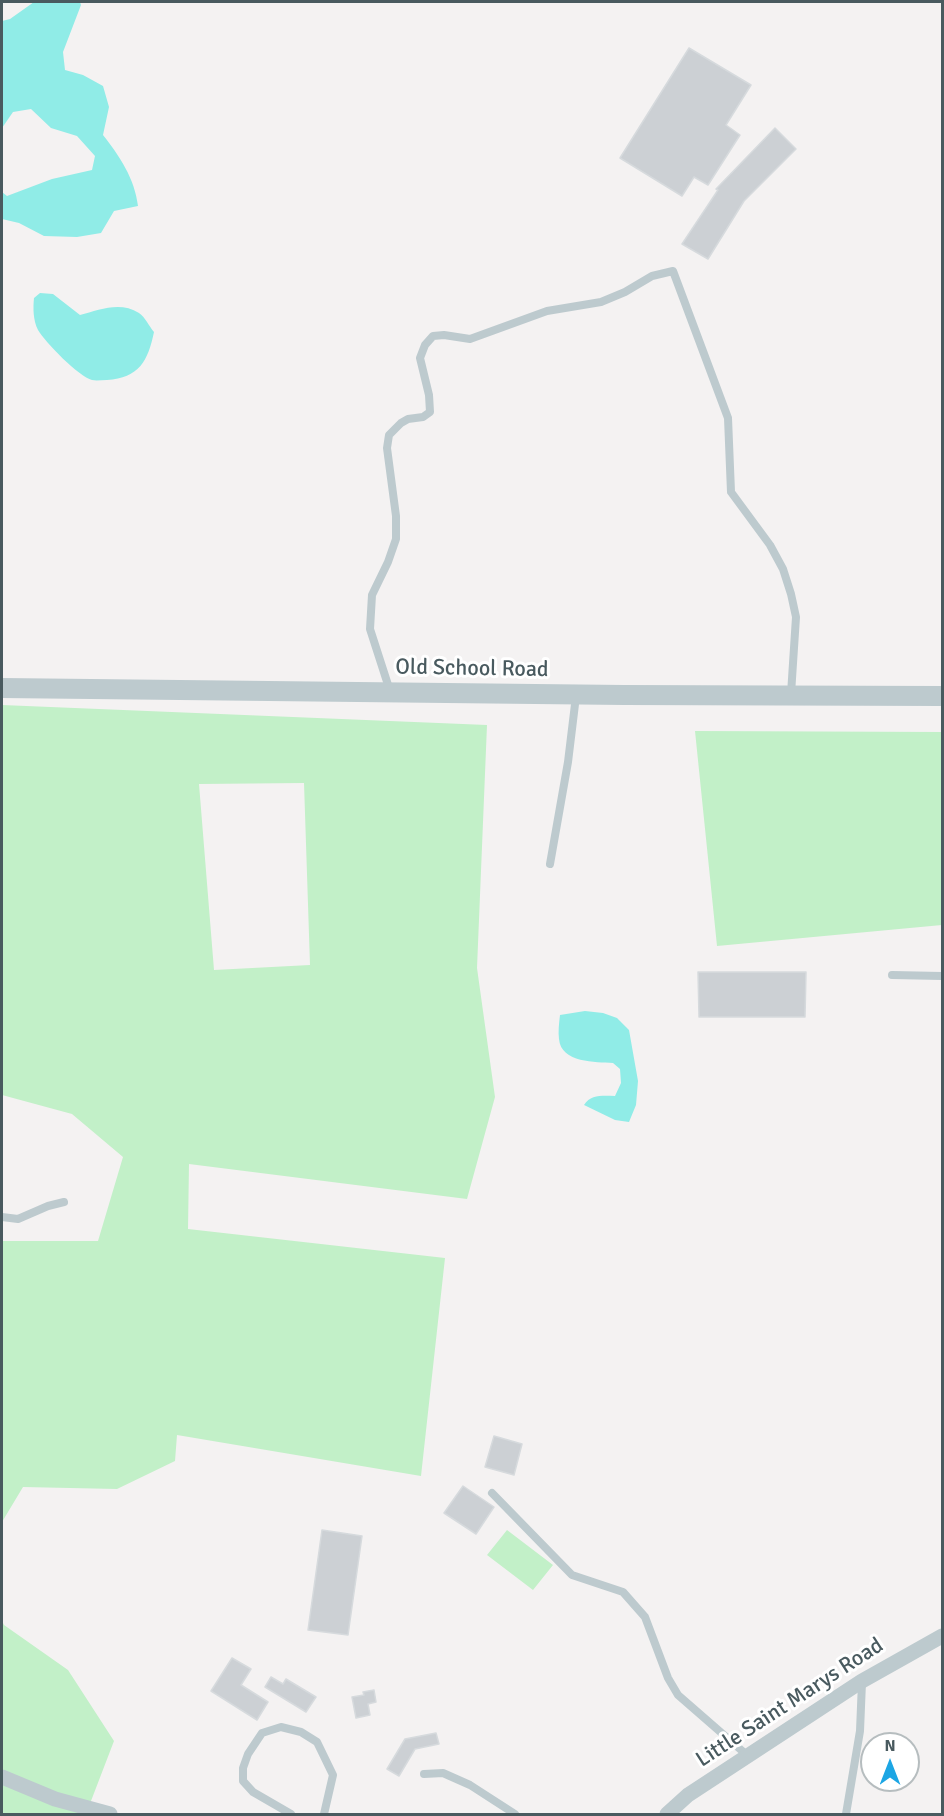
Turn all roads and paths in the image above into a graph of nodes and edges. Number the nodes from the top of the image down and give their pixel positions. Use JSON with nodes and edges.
{"nodes":[{"id":1,"x":2,"y":688,"type":"edge"},
{"id":2,"x":391,"y":692,"type":"junction"},
{"id":3,"x":576,"y":694,"type":"junction"},
{"id":4,"x":790,"y":696,"type":"junction"},
{"id":5,"x":942,"y":696,"type":"edge"},
{"id":6,"x":550,"y":864,"type":"dead end"},
{"id":7,"x":892,"y":975,"type":"dead end"},
{"id":8,"x":942,"y":976,"type":"edge"},
{"id":9,"x":64,"y":1202,"type":"dead end"},
{"id":10,"x":2,"y":1217,"type":"edge"},
{"id":11,"x":492,"y":1493,"type":"dead end"},
{"id":12,"x":942,"y":1636,"type":"edge"},
{"id":13,"x":862,"y":1681,"type":"junction"},
{"id":14,"x":748,"y":1756,"type":"junction"},
{"id":15,"x":424,"y":1774,"type":"dead end"},
{"id":16,"x":2,"y":1777,"type":"edge"},
{"id":17,"x":110,"y":1815,"type":"edge"},
{"id":18,"x":291,"y":1815,"type":"edge"},
{"id":19,"x":324,"y":1815,"type":"edge"},
{"id":20,"x":515,"y":1815,"type":"edge"},
{"id":21,"x":667,"y":1815,"type":"edge"},
{"id":22,"x":846,"y":1815,"type":"edge"}],
"edges":[{"from":1,"to":2,"type":"street","name":"Old School Road"},
{"from":2,"to":3,"type":"street","name":"Old School Road"},
{"from":2,"to":4,"type":"lane"},
{"from":3,"to":4,"type":"street","name":"Old School Road"},
{"from":3,"to":6,"type":"lane"},
{"from":4,"to":5,"type":"street","name":"Old School Road"},
{"from":7,"to":8,"type":"lane"},
{"from":9,"to":10,"type":"lane"},
{"from":11,"to":14,"type":"lane"},
{"from":12,"to":13,"type":"street","name":"Little Saint Marys Road"},
{"from":13,"to":14,"type":"street","name":"Little Saint Marys Road"},
{"from":13,"to":22,"type":"lane"},
{"from":14,"to":21,"type":"street","name":"Little Saint Marys Road"},
{"from":15,"to":20,"type":"lane"},
{"from":16,"to":17,"type":"street"},
{"from":18,"to":19,"type":"lane"}]}
